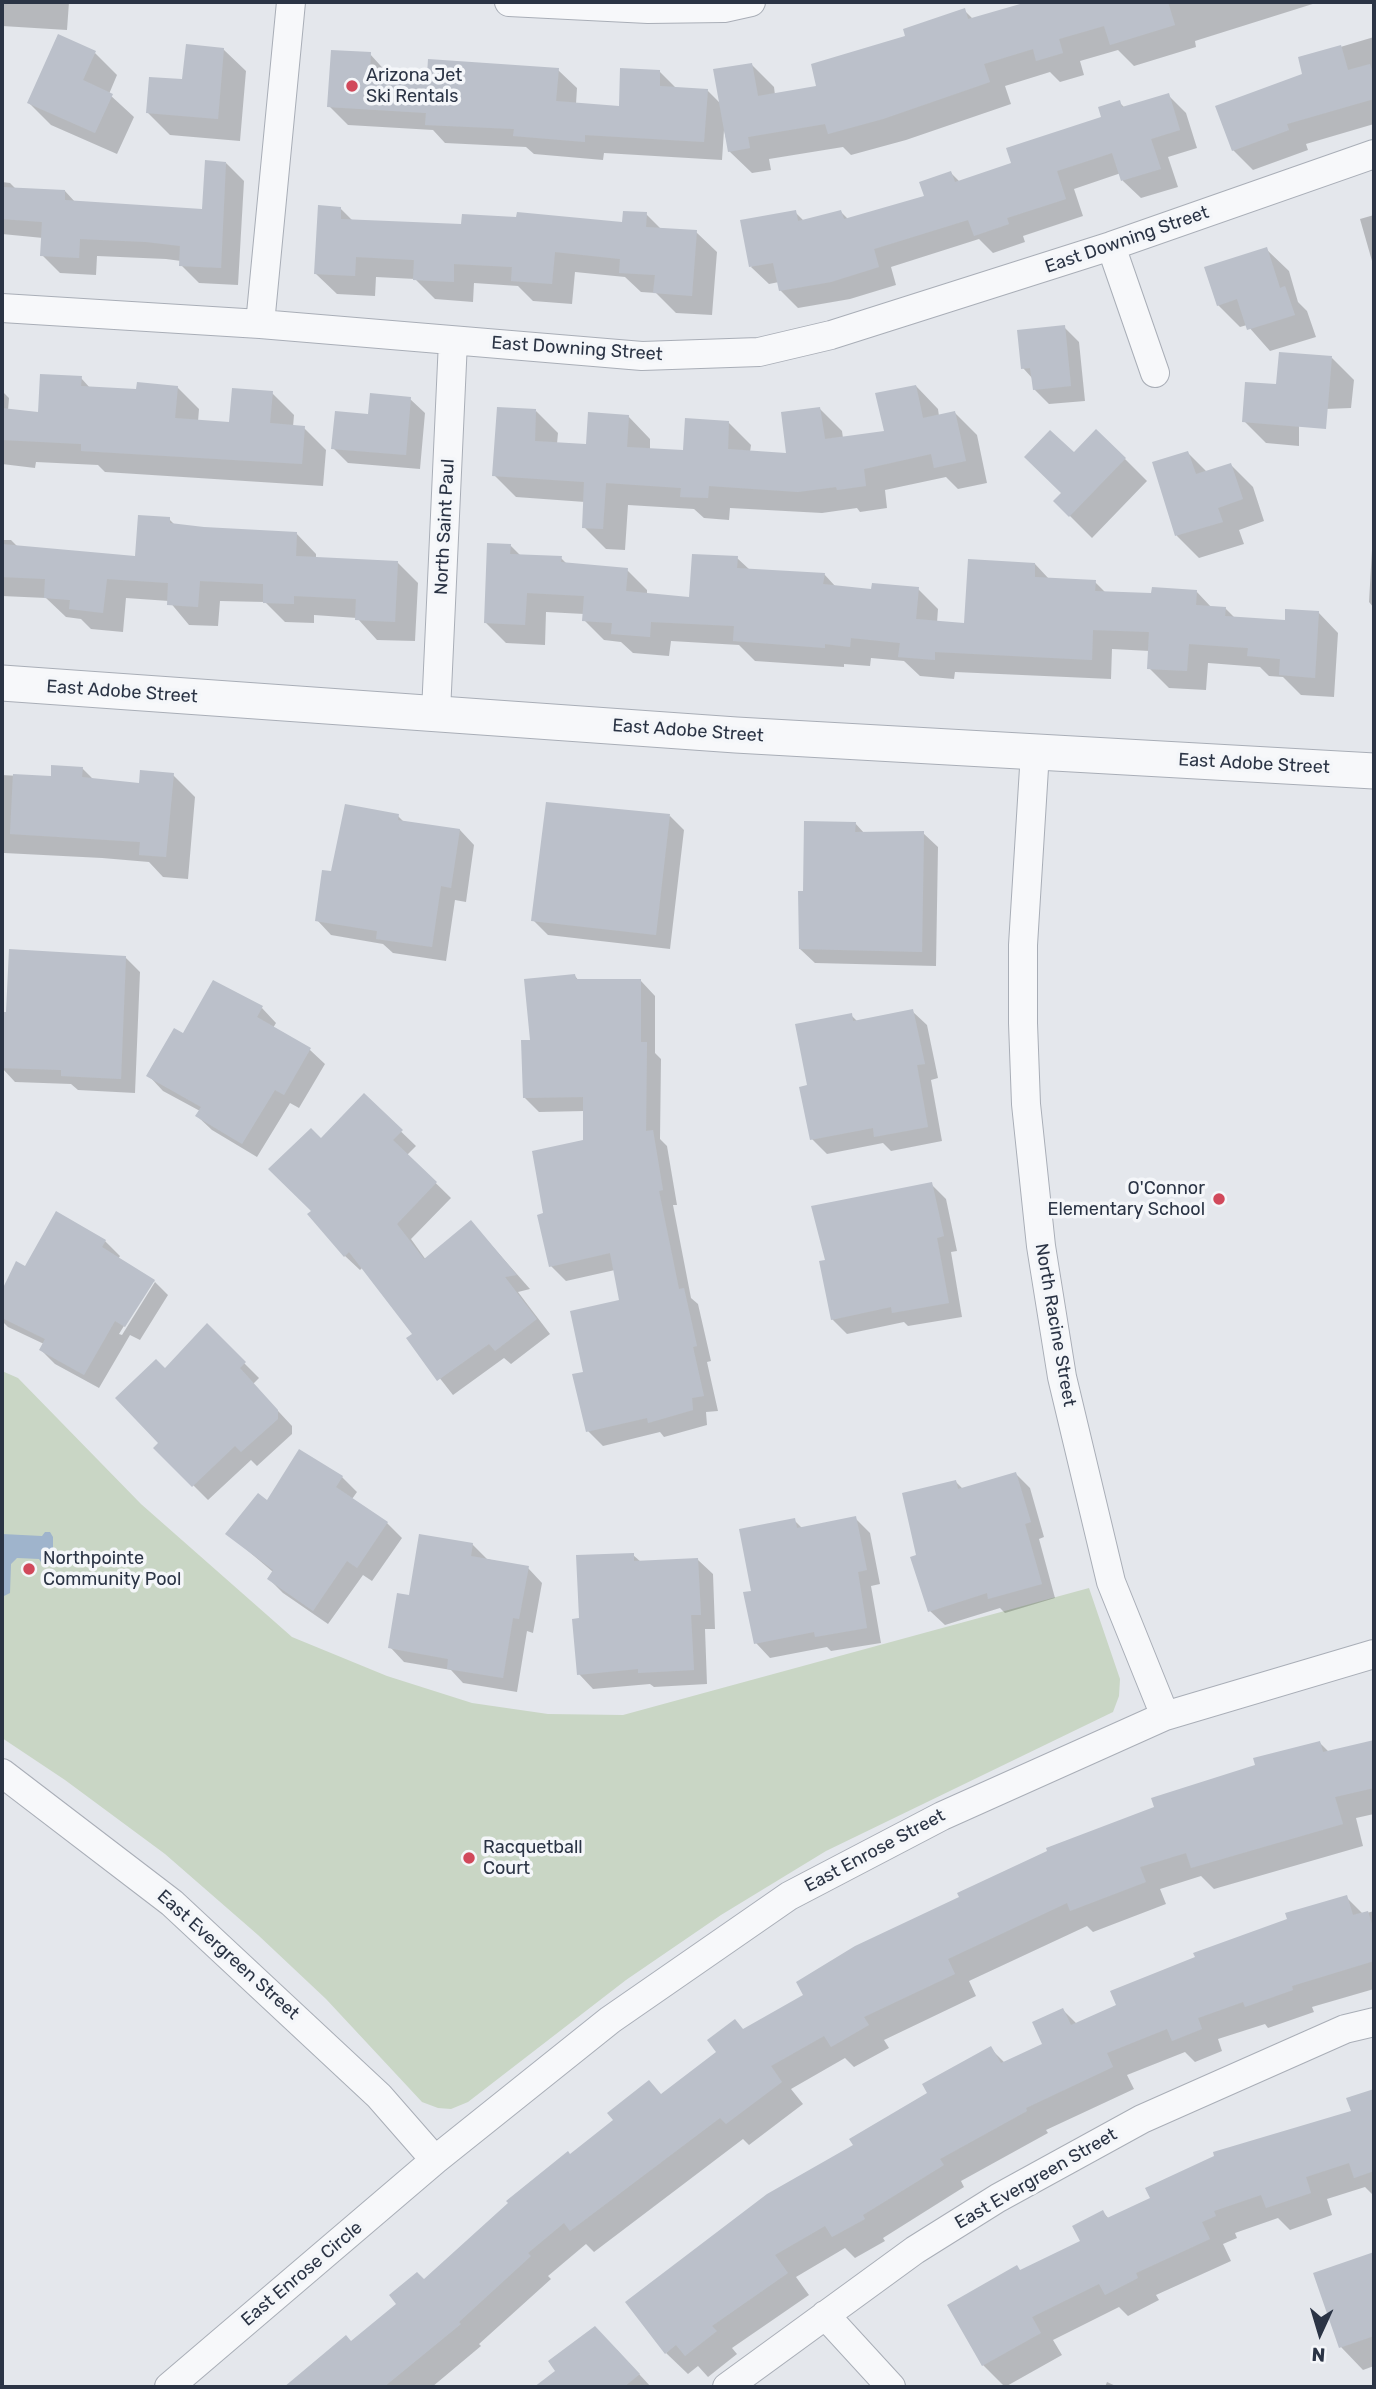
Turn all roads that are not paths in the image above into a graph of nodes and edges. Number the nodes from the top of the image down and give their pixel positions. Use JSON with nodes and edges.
{"nodes":[{"id":1,"x":291,"y":2,"type":"edge"},
{"id":2,"x":509,"y":2,"type":"edge"},
{"id":3,"x":751,"y":2,"type":"edge"},
{"id":4,"x":1374,"y":154,"type":"edge"},
{"id":5,"x":1111,"y":246,"type":"junction"},
{"id":6,"x":2,"y":308,"type":"edge"},
{"id":7,"x":260,"y":324,"type":"junction"},
{"id":8,"x":453,"y":341,"type":"junction"},
{"id":9,"x":1155,"y":373,"type":"dead end"},
{"id":10,"x":2,"y":683,"type":"edge"},
{"id":11,"x":436,"y":712,"type":"junction"},
{"id":12,"x":1035,"y":752,"type":"junction"},
{"id":13,"x":1374,"y":771,"type":"edge"},
{"id":14,"x":1374,"y":1654,"type":"edge"},
{"id":15,"x":1165,"y":1716,"type":"junction"},
{"id":16,"x":2,"y":1773,"type":"edge"},
{"id":17,"x":1374,"y":2022,"type":"edge"},
{"id":18,"x":435,"y":2160,"type":"junction"},
{"id":19,"x":824,"y":2315,"type":"junction"},
{"id":20,"x":169,"y":2387,"type":"edge"},
{"id":21,"x":727,"y":2387,"type":"edge"},
{"id":22,"x":891,"y":2387,"type":"edge"}],
"edges":[{"from":1,"to":7,"type":"street"},
{"from":2,"to":3,"type":"street"},
{"from":4,"to":5,"type":"street","name":"East Downing Street"},
{"from":5,"to":8,"type":"street","name":"East Downing Street"},
{"from":5,"to":9,"type":"street"},
{"from":6,"to":7,"type":"street","name":"East Downing Street"},
{"from":7,"to":8,"type":"street","name":"East Downing Street"},
{"from":8,"to":11,"type":"street","name":"North Saint Paul"},
{"from":10,"to":11,"type":"street","name":"East Adobe Street"},
{"from":11,"to":12,"type":"street","name":"East Adobe Street"},
{"from":12,"to":13,"type":"street","name":"East Adobe Street"},
{"from":12,"to":15,"type":"street","name":"North Racine Street"},
{"from":14,"to":15,"type":"street","name":"East Enrose Street"},
{"from":15,"to":18,"type":"street","name":"East Enrose Street"},
{"from":16,"to":18,"type":"street","name":"East Evergreen Street"},
{"from":17,"to":19,"type":"street","name":"East Evergreen Street"},
{"from":18,"to":20,"type":"street","name":"East Enrose Circle"},
{"from":19,"to":21,"type":"street","name":"East Evergreen Street"},
{"from":19,"to":22,"type":"street"}]}
